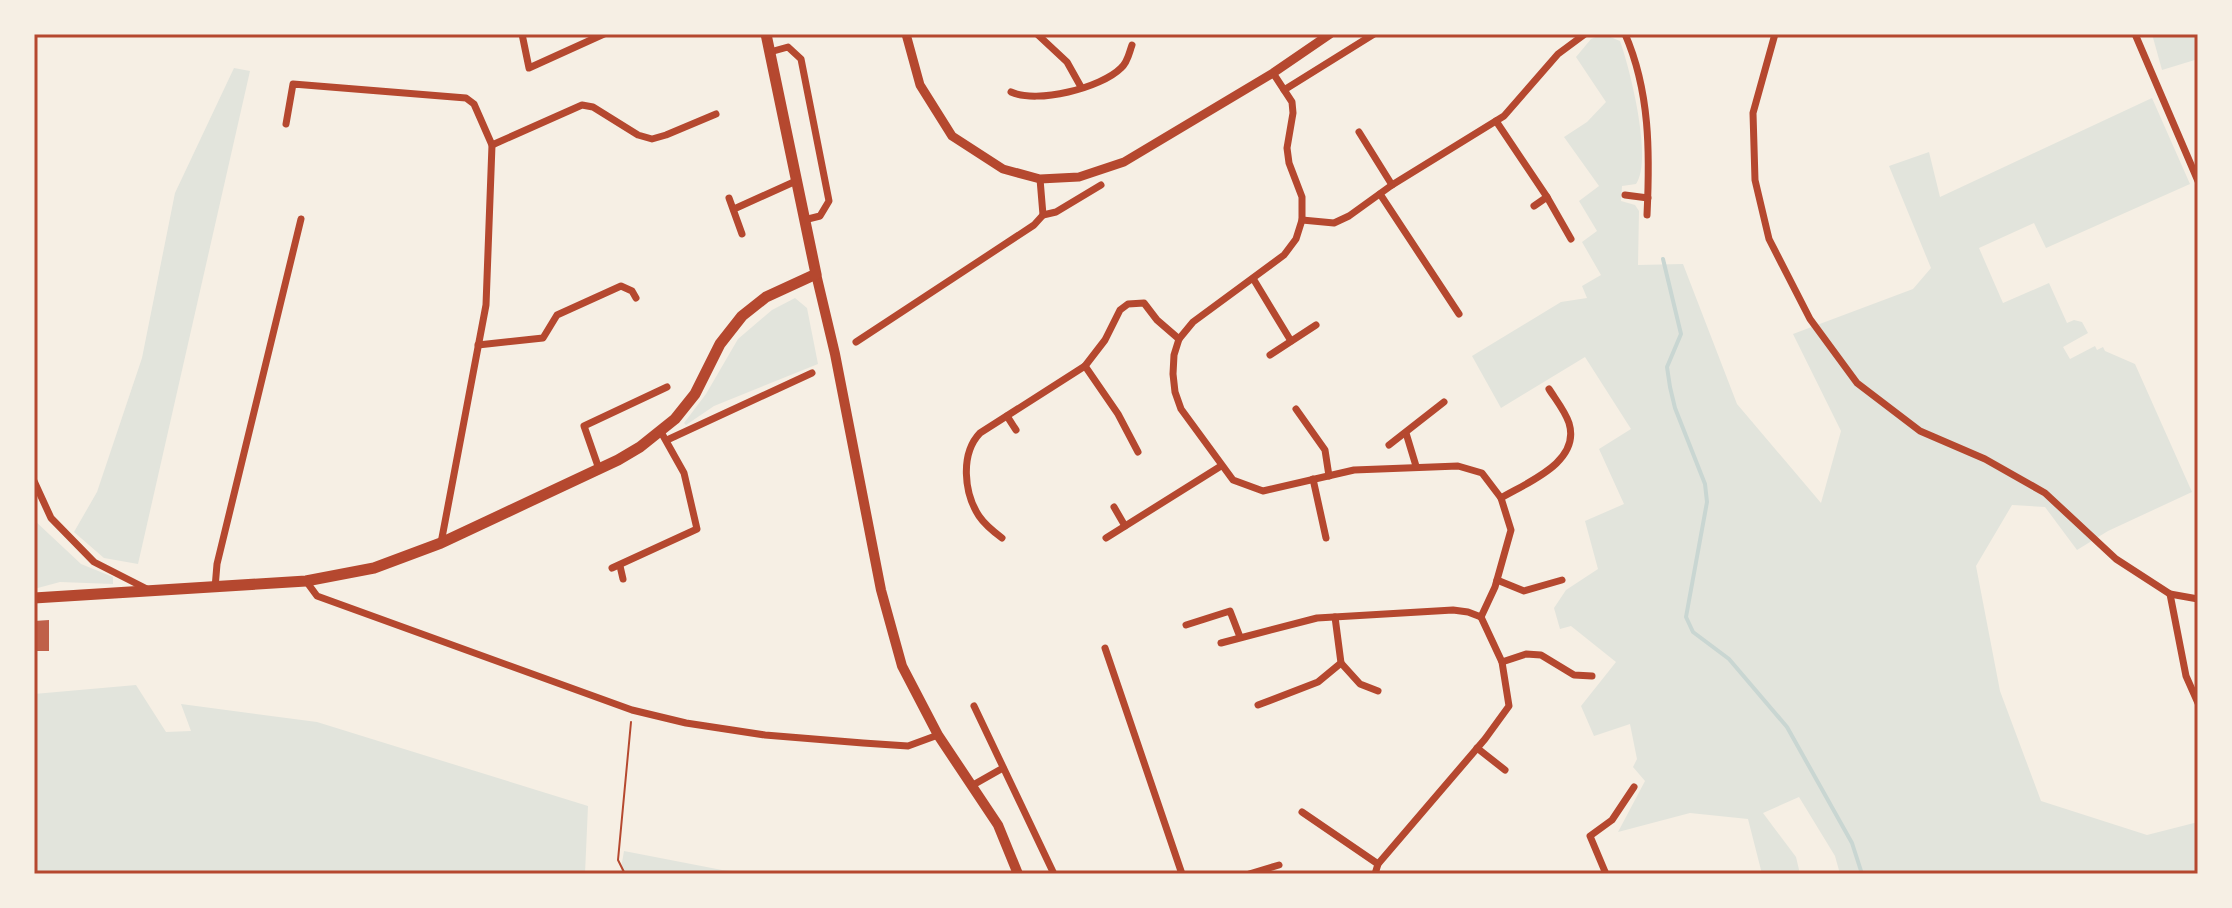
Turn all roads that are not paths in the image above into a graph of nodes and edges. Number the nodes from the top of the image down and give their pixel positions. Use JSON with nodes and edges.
{"nodes":[{"id":1,"x":522,"y":34,"type":"edge"},
{"id":2,"x":604,"y":34,"type":"edge"},
{"id":3,"x":766,"y":34,"type":"edge"},
{"id":4,"x":906,"y":34,"type":"edge"},
{"id":5,"x":1037,"y":34,"type":"edge"},
{"id":6,"x":1330,"y":34,"type":"edge"},
{"id":7,"x":1374,"y":34,"type":"edge"},
{"id":8,"x":1585,"y":34,"type":"edge"},
{"id":9,"x":1625,"y":34,"type":"edge"},
{"id":10,"x":1775,"y":34,"type":"edge"},
{"id":11,"x":2135,"y":34,"type":"edge"},
{"id":12,"x":1132,"y":45,"type":"dead end"},
{"id":13,"x":770,"y":52,"type":"junction"},
{"id":14,"x":1128,"y":60,"type":"junction"},
{"id":15,"x":1138,"y":63,"type":"dead end"},
{"id":16,"x":1273,"y":73,"type":"junction"},
{"id":17,"x":1081,"y":87,"type":"junction"},
{"id":18,"x":1284,"y":90,"type":"junction"},
{"id":19,"x":1011,"y":92,"type":"dead end"},
{"id":20,"x":716,"y":114,"type":"dead end"},
{"id":21,"x":1496,"y":121,"type":"junction"},
{"id":22,"x":286,"y":124,"type":"dead end"},
{"id":23,"x":1359,"y":132,"type":"dead end"},
{"id":24,"x":492,"y":145,"type":"junction"},
{"id":25,"x":1040,"y":179,"type":"junction"},
{"id":26,"x":796,"y":181,"type":"junction"},
{"id":27,"x":2198,"y":181,"type":"edge"},
{"id":28,"x":1101,"y":185,"type":"dead end"},
{"id":29,"x":1392,"y":185,"type":"junction"},
{"id":30,"x":1380,"y":194,"type":"junction"},
{"id":31,"x":1625,"y":195,"type":"dead end"},
{"id":32,"x":1547,"y":197,"type":"junction"},
{"id":33,"x":729,"y":198,"type":"dead end"},
{"id":34,"x":1648,"y":198,"type":"junction"},
{"id":35,"x":1534,"y":206,"type":"dead end"},
{"id":36,"x":734,"y":209,"type":"junction"},
{"id":37,"x":1043,"y":215,"type":"junction"},
{"id":38,"x":1647,"y":215,"type":"dead end"},
{"id":39,"x":301,"y":219,"type":"dead end"},
{"id":40,"x":804,"y":220,"type":"junction"},
{"id":41,"x":1302,"y":220,"type":"junction"},
{"id":42,"x":742,"y":234,"type":"dead end"},
{"id":43,"x":1571,"y":239,"type":"dead end"},
{"id":44,"x":816,"y":274,"type":"junction"},
{"id":45,"x":1254,"y":280,"type":"junction"},
{"id":46,"x":636,"y":298,"type":"dead end"},
{"id":47,"x":1459,"y":314,"type":"dead end"},
{"id":48,"x":1316,"y":325,"type":"dead end"},
{"id":49,"x":859,"y":329,"type":"dead end"},
{"id":50,"x":1179,"y":339,"type":"junction"},
{"id":51,"x":1291,"y":341,"type":"junction"},
{"id":52,"x":478,"y":345,"type":"junction"},
{"id":53,"x":1270,"y":355,"type":"dead end"},
{"id":54,"x":1085,"y":366,"type":"junction"},
{"id":55,"x":812,"y":373,"type":"dead end"},
{"id":56,"x":667,"y":387,"type":"dead end"},
{"id":57,"x":1549,"y":389,"type":"dead end"},
{"id":58,"x":1444,"y":402,"type":"dead end"},
{"id":59,"x":1296,"y":409,"type":"dead end"},
{"id":60,"x":1007,"y":416,"type":"junction"},
{"id":61,"x":1016,"y":430,"type":"dead end"},
{"id":62,"x":1406,"y":433,"type":"junction"},
{"id":63,"x":664,"y":436,"type":"junction"},
{"id":64,"x":1389,"y":445,"type":"dead end"},
{"id":65,"x":1138,"y":452,"type":"dead end"},
{"id":66,"x":1221,"y":466,"type":"junction"},
{"id":67,"x":1416,"y":466,"type":"junction"},
{"id":68,"x":599,"y":469,"type":"junction"},
{"id":69,"x":1329,"y":476,"type":"junction"},
{"id":70,"x":1313,"y":479,"type":"junction"},
{"id":71,"x":34,"y":481,"type":"edge"},
{"id":72,"x":1501,"y":498,"type":"junction"},
{"id":73,"x":1114,"y":507,"type":"dead end"},
{"id":74,"x":1125,"y":526,"type":"junction"},
{"id":75,"x":1002,"y":538,"type":"dead end"},
{"id":76,"x":1106,"y":538,"type":"dead end"},
{"id":77,"x":1326,"y":538,"type":"dead end"},
{"id":78,"x":441,"y":543,"type":"junction"},
{"id":79,"x":623,"y":579,"type":"dead end"},
{"id":80,"x":1497,"y":580,"type":"junction"},
{"id":81,"x":1562,"y":580,"type":"dead end"},
{"id":82,"x":306,"y":581,"type":"junction"},
{"id":83,"x":215,"y":588,"type":"junction"},
{"id":84,"x":147,"y":589,"type":"junction"},
{"id":85,"x":2170,"y":594,"type":"junction"},
{"id":86,"x":34,"y":598,"type":"edge"},
{"id":87,"x":2198,"y":599,"type":"edge"},
{"id":88,"x":1335,"y":617,"type":"junction"},
{"id":89,"x":1481,"y":617,"type":"junction"},
{"id":90,"x":1186,"y":625,"type":"dead end"},
{"id":91,"x":1240,"y":637,"type":"junction"},
{"id":92,"x":1221,"y":643,"type":"dead end"},
{"id":93,"x":1105,"y":648,"type":"dead end"},
{"id":94,"x":1502,"y":662,"type":"junction"},
{"id":95,"x":1341,"y":663,"type":"junction"},
{"id":96,"x":1592,"y":676,"type":"dead end"},
{"id":97,"x":1378,"y":691,"type":"dead end"},
{"id":98,"x":2198,"y":703,"type":"edge"},
{"id":99,"x":1258,"y":705,"type":"dead end"},
{"id":100,"x":974,"y":706,"type":"dead end"},
{"id":101,"x":938,"y":735,"type":"junction"},
{"id":102,"x":1477,"y":748,"type":"junction"},
{"id":103,"x":1003,"y":768,"type":"junction"},
{"id":104,"x":1505,"y":770,"type":"dead end"},
{"id":105,"x":973,"y":785,"type":"junction"},
{"id":106,"x":1634,"y":787,"type":"dead end"},
{"id":107,"x":1302,"y":812,"type":"dead end"},
{"id":108,"x":1378,"y":864,"type":"junction"},
{"id":109,"x":1279,"y":865,"type":"dead end"},
{"id":110,"x":1018,"y":874,"type":"edge"},
{"id":111,"x":1054,"y":874,"type":"edge"},
{"id":112,"x":1182,"y":874,"type":"edge"},
{"id":113,"x":1249,"y":874,"type":"edge"},
{"id":114,"x":1375,"y":874,"type":"edge"},
{"id":115,"x":1606,"y":874,"type":"edge"}],
"edges":[{"from":1,"to":2,"type":"street"},
{"from":3,"to":13,"type":"main road"},
{"from":4,"to":25,"type":"street"},
{"from":5,"to":17,"type":"street"},
{"from":6,"to":16,"type":"street"},
{"from":7,"to":18,"type":"street"},
{"from":8,"to":21,"type":"street"},
{"from":9,"to":34,"type":"street"},
{"from":10,"to":85,"type":"street"},
{"from":11,"to":27,"type":"street"},
{"from":12,"to":14,"type":"street"},
{"from":13,"to":26,"type":"main road"},
{"from":13,"to":40,"type":"street"},
{"from":14,"to":15,"type":"street"},
{"from":14,"to":17,"type":"street"},
{"from":16,"to":18,"type":"street"},
{"from":16,"to":25,"type":"street"},
{"from":17,"to":19,"type":"street"},
{"from":18,"to":41,"type":"street"},
{"from":20,"to":24,"type":"street"},
{"from":21,"to":29,"type":"street"},
{"from":21,"to":32,"type":"street"},
{"from":22,"to":24,"type":"street"},
{"from":23,"to":29,"type":"street"},
{"from":24,"to":52,"type":"street"},
{"from":25,"to":37,"type":"street"},
{"from":26,"to":36,"type":"street"},
{"from":26,"to":40,"type":"main road"},
{"from":28,"to":37,"type":"street"},
{"from":29,"to":30,"type":"street"},
{"from":30,"to":41,"type":"street"},
{"from":30,"to":47,"type":"street"},
{"from":31,"to":34,"type":"street"},
{"from":32,"to":35,"type":"street"},
{"from":32,"to":43,"type":"street"},
{"from":33,"to":36,"type":"street"},
{"from":34,"to":38,"type":"street"},
{"from":36,"to":42,"type":"street"},
{"from":37,"to":49,"type":"street"},
{"from":39,"to":83,"type":"street"},
{"from":40,"to":44,"type":"main road"},
{"from":41,"to":45,"type":"street"},
{"from":44,"to":63,"type":"main road"},
{"from":44,"to":101,"type":"main road"},
{"from":45,"to":50,"type":"street"},
{"from":45,"to":51,"type":"street"},
{"from":46,"to":52,"type":"street"},
{"from":48,"to":51,"type":"street"},
{"from":50,"to":54,"type":"street"},
{"from":50,"to":66,"type":"street"},
{"from":51,"to":53,"type":"street"},
{"from":52,"to":78,"type":"street"},
{"from":54,"to":60,"type":"street"},
{"from":54,"to":65,"type":"street"},
{"from":55,"to":63,"type":"street"},
{"from":56,"to":68,"type":"street"},
{"from":57,"to":72,"type":"street"},
{"from":58,"to":62,"type":"street"},
{"from":59,"to":69,"type":"street"},
{"from":60,"to":61,"type":"street"},
{"from":60,"to":75,"type":"street"},
{"from":62,"to":64,"type":"street"},
{"from":62,"to":67,"type":"street"},
{"from":63,"to":68,"type":"main road"},
{"from":63,"to":79,"type":"street"},
{"from":66,"to":70,"type":"street"},
{"from":66,"to":74,"type":"street"},
{"from":67,"to":69,"type":"street"},
{"from":67,"to":72,"type":"street"},
{"from":68,"to":78,"type":"main road"},
{"from":69,"to":70,"type":"street"},
{"from":70,"to":77,"type":"street"},
{"from":71,"to":84,"type":"street"},
{"from":72,"to":80,"type":"street"},
{"from":73,"to":74,"type":"street"},
{"from":74,"to":76,"type":"street"},
{"from":78,"to":82,"type":"main road"},
{"from":80,"to":81,"type":"street"},
{"from":80,"to":89,"type":"street"},
{"from":82,"to":83,"type":"main road"},
{"from":82,"to":101,"type":"street"},
{"from":83,"to":84,"type":"main road"},
{"from":84,"to":86,"type":"main road"},
{"from":85,"to":87,"type":"street"},
{"from":85,"to":98,"type":"street"},
{"from":88,"to":89,"type":"street"},
{"from":88,"to":91,"type":"street"},
{"from":88,"to":95,"type":"street"},
{"from":89,"to":94,"type":"street"},
{"from":90,"to":91,"type":"street"},
{"from":91,"to":92,"type":"street"},
{"from":93,"to":112,"type":"street"},
{"from":94,"to":96,"type":"street"},
{"from":94,"to":102,"type":"street"},
{"from":95,"to":97,"type":"street"},
{"from":95,"to":99,"type":"street"},
{"from":100,"to":103,"type":"street"},
{"from":101,"to":105,"type":"main road"},
{"from":102,"to":104,"type":"street"},
{"from":102,"to":108,"type":"street"},
{"from":103,"to":105,"type":"street"},
{"from":103,"to":111,"type":"street"},
{"from":105,"to":110,"type":"main road"},
{"from":106,"to":115,"type":"street"},
{"from":107,"to":108,"type":"street"},
{"from":108,"to":114,"type":"street"},
{"from":109,"to":113,"type":"street"}]}
